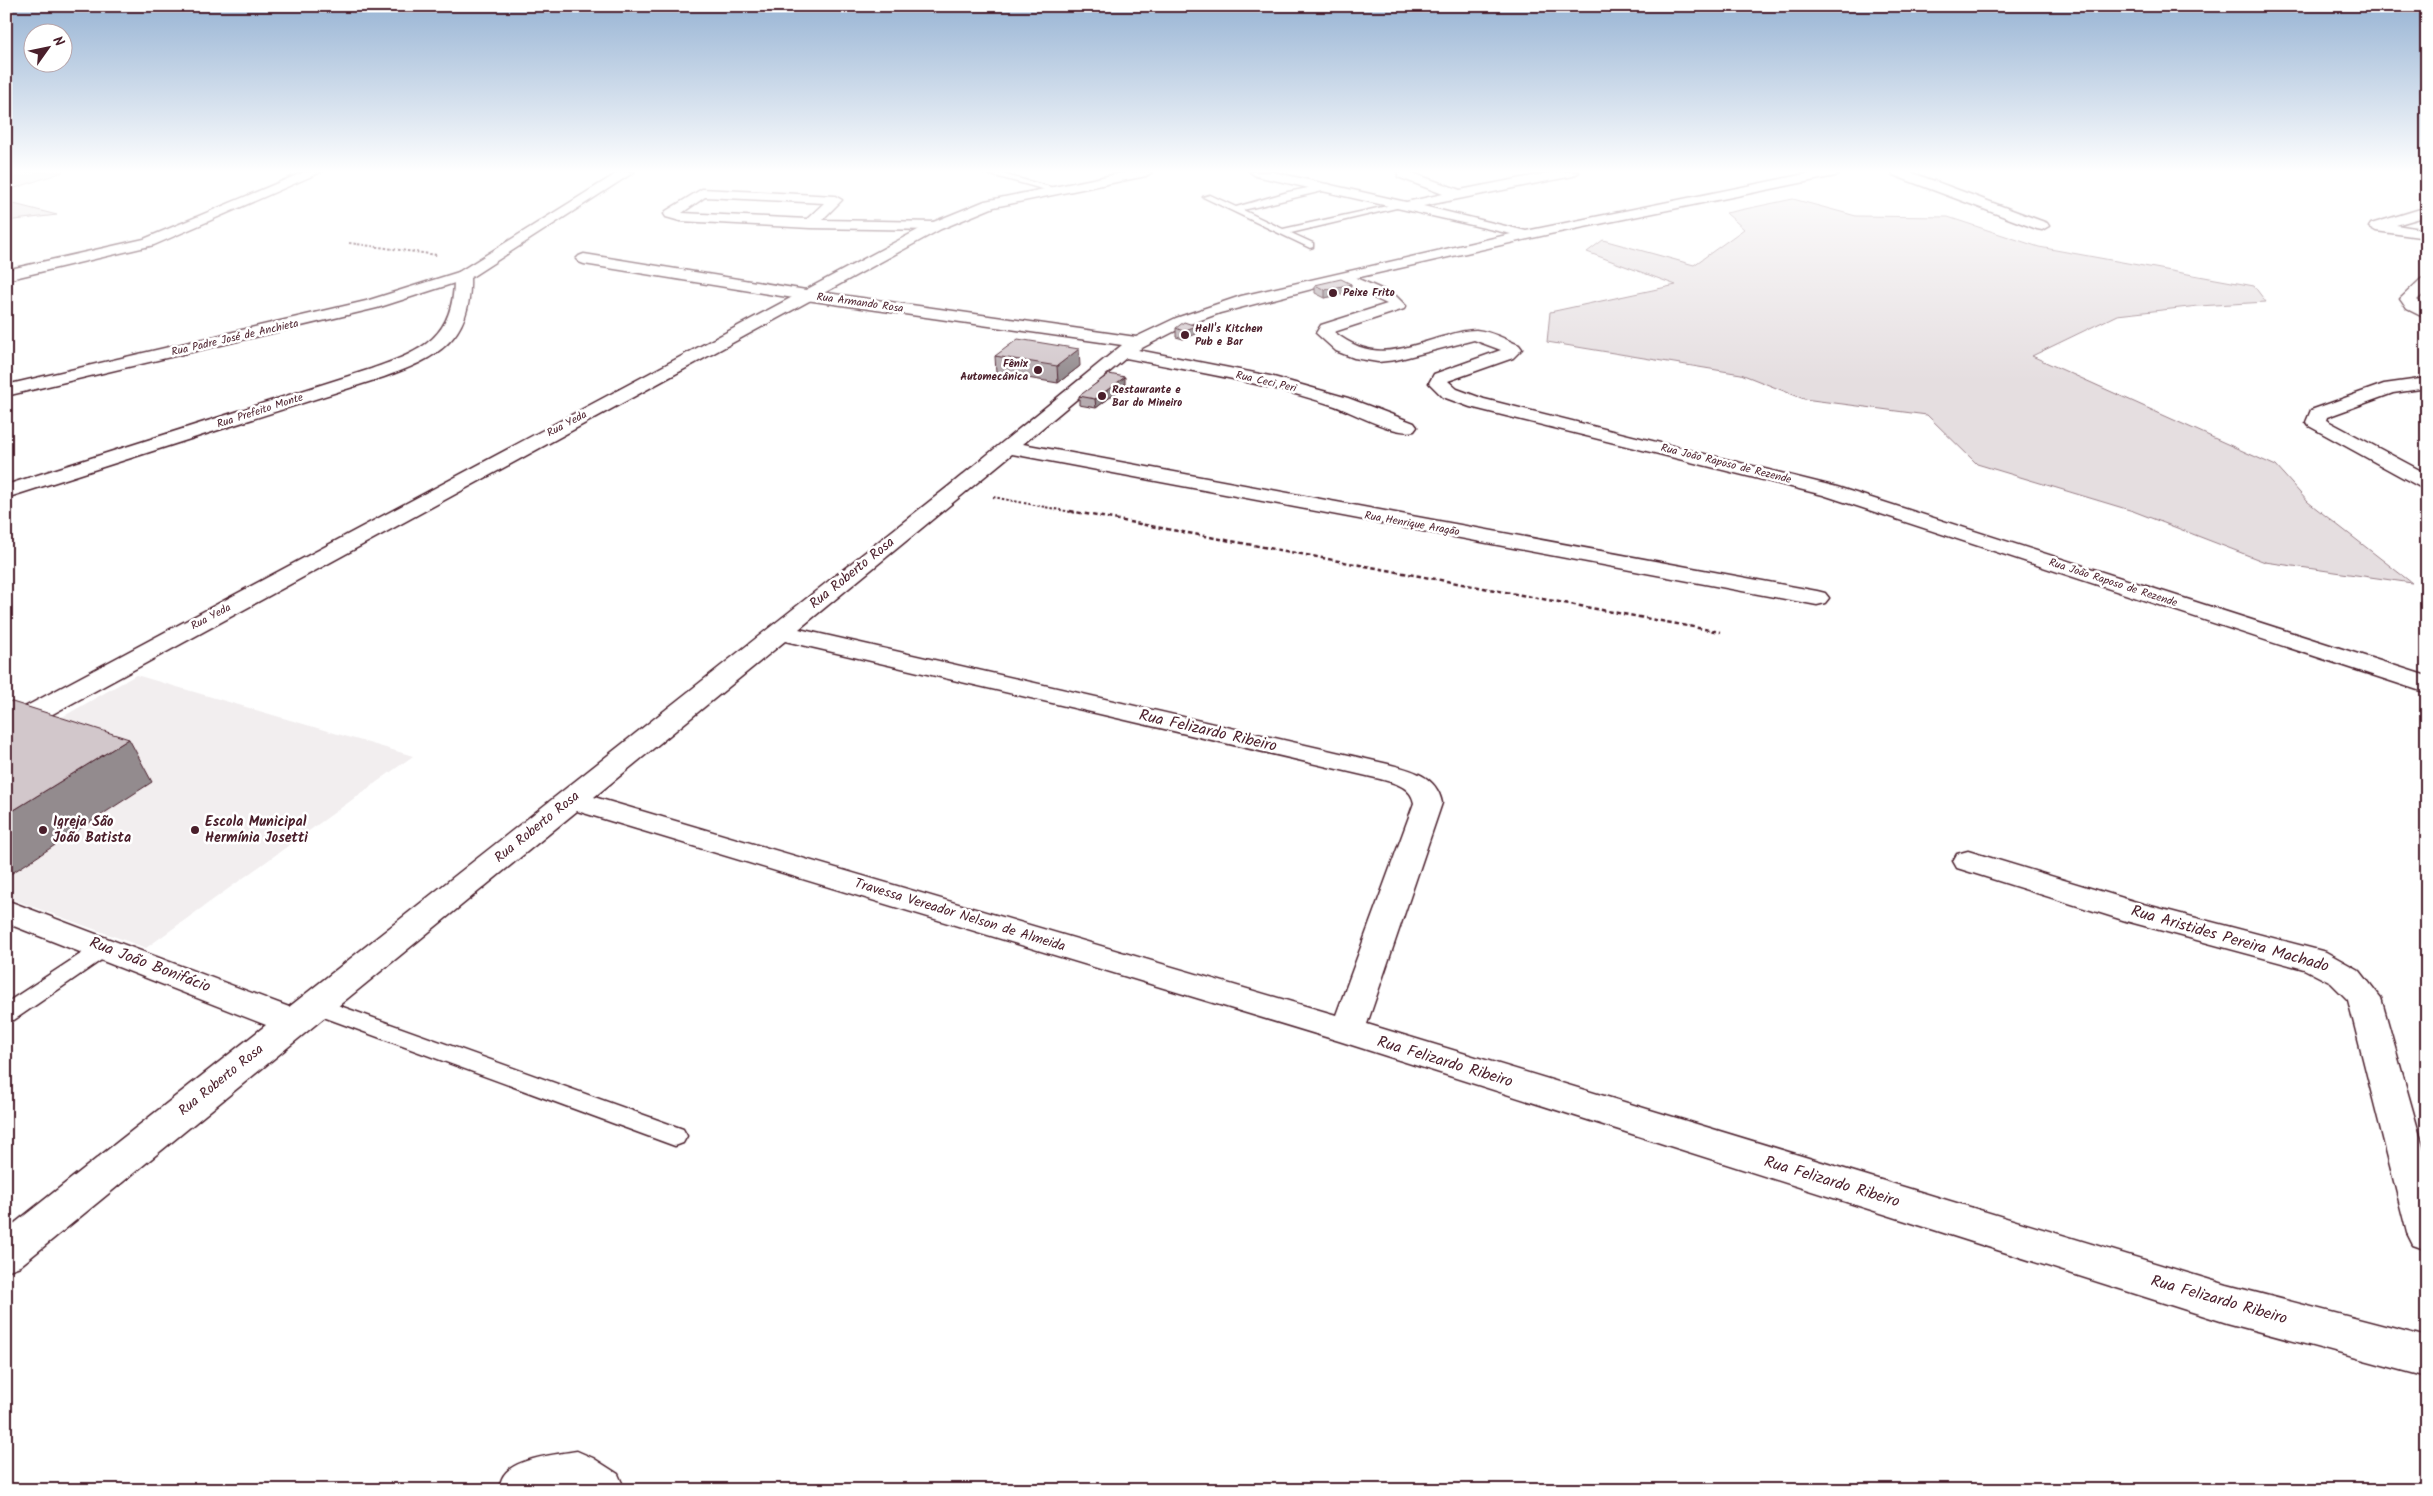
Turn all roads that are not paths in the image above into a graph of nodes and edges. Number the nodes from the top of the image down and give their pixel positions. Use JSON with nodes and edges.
{"nodes":[{"id":1,"x":149,"y":242,"type":"edge"},
{"id":2,"x":517,"y":242,"type":"edge"},
{"id":3,"x":906,"y":242,"type":"edge"},
{"id":4,"x":1304,"y":242,"type":"edge"},
{"id":5,"x":1490,"y":242,"type":"edge"},
{"id":6,"x":1310,"y":245,"type":"dead end"},
{"id":7,"x":584,"y":259,"type":"dead end"},
{"id":8,"x":6,"y":275,"type":"edge"},
{"id":9,"x":462,"y":276,"type":"junction"},
{"id":10,"x":1340,"y":277,"type":"junction"},
{"id":11,"x":2427,"y":282,"type":"edge"},
{"id":12,"x":806,"y":295,"type":"junction"},
{"id":13,"x":2427,"y":314,"type":"edge"},
{"id":14,"x":1129,"y":347,"type":"junction"},
{"id":15,"x":2427,"y":383,"type":"edge"},
{"id":16,"x":6,"y":391,"type":"edge"},
{"id":17,"x":1407,"y":427,"type":"dead end"},
{"id":18,"x":1008,"y":447,"type":"junction"},
{"id":19,"x":2427,"y":483,"type":"edge"},
{"id":20,"x":6,"y":492,"type":"edge"},
{"id":21,"x":1817,"y":598,"type":"dead end"},
{"id":22,"x":779,"y":632,"type":"junction"},
{"id":23,"x":2427,"y":685,"type":"edge"},
{"id":24,"x":6,"y":728,"type":"edge"},
{"id":25,"x":572,"y":800,"type":"junction"},
{"id":26,"x":1968,"y":861,"type":"dead end"},
{"id":27,"x":6,"y":911,"type":"edge"},
{"id":28,"x":106,"y":947,"type":"junction"},
{"id":29,"x":6,"y":1014,"type":"edge"},
{"id":30,"x":304,"y":1014,"type":"junction"},
{"id":31,"x":1347,"y":1031,"type":"junction"},
{"id":32,"x":675,"y":1136,"type":"dead end"},
{"id":33,"x":2427,"y":1233,"type":"edge"},
{"id":34,"x":6,"y":1254,"type":"edge"},
{"id":35,"x":2427,"y":1357,"type":"edge"},
{"id":36,"x":522,"y":1490,"type":"edge"},
{"id":37,"x":602,"y":1490,"type":"edge"}],
"edges":[{"from":1,"to":8,"type":"street"},
{"from":2,"to":9,"type":"street","name":"Rua Padre José de Anchieta"},
{"from":3,"to":12,"type":"street","name":"Rua Yeda"},
{"from":4,"to":6,"type":"lane"},
{"from":5,"to":10,"type":"street","name":"Rua Roberto Rosa"},
{"from":7,"to":12,"type":"street","name":"Rua Armando Rosa"},
{"from":9,"to":16,"type":"street","name":"Rua Padre José de Anchieta"},
{"from":9,"to":20,"type":"street","name":"Rua Prefeito Monte"},
{"from":10,"to":14,"type":"street","name":"Rua Roberto Rosa"},
{"from":10,"to":23,"type":"street","name":"Rua João Raposo de Rezende"},
{"from":11,"to":13,"type":"street"},
{"from":12,"to":14,"type":"street","name":"Rua Armando Rosa"},
{"from":12,"to":24,"type":"street","name":"Rua Yeda"},
{"from":14,"to":17,"type":"street","name":"Rua Ceci Peri"},
{"from":14,"to":18,"type":"street","name":"Rua Roberto Rosa"},
{"from":15,"to":19,"type":"street"},
{"from":18,"to":21,"type":"street","name":"Rua Henrique Aragão"},
{"from":18,"to":22,"type":"street","name":"Rua Roberto Rosa"},
{"from":22,"to":25,"type":"street","name":"Rua Roberto Rosa"},
{"from":22,"to":31,"type":"street","name":"Rua Felizardo Ribeiro"},
{"from":25,"to":30,"type":"street","name":"Rua Roberto Rosa"},
{"from":25,"to":31,"type":"street","name":"Travessa Vereador Nelson de Almeida"},
{"from":26,"to":33,"type":"street","name":"Rua Aristides Pereira Machado"},
{"from":27,"to":28,"type":"street","name":"Rua João Bonifácio"},
{"from":28,"to":29,"type":"lane"},
{"from":28,"to":30,"type":"street","name":"Rua João Bonifácio"},
{"from":30,"to":32,"type":"lane"},
{"from":30,"to":34,"type":"street","name":"Rua Roberto Rosa"},
{"from":31,"to":35,"type":"street","name":"Rua Felizardo Ribeiro"},
{"from":36,"to":37,"type":"street"}]}
